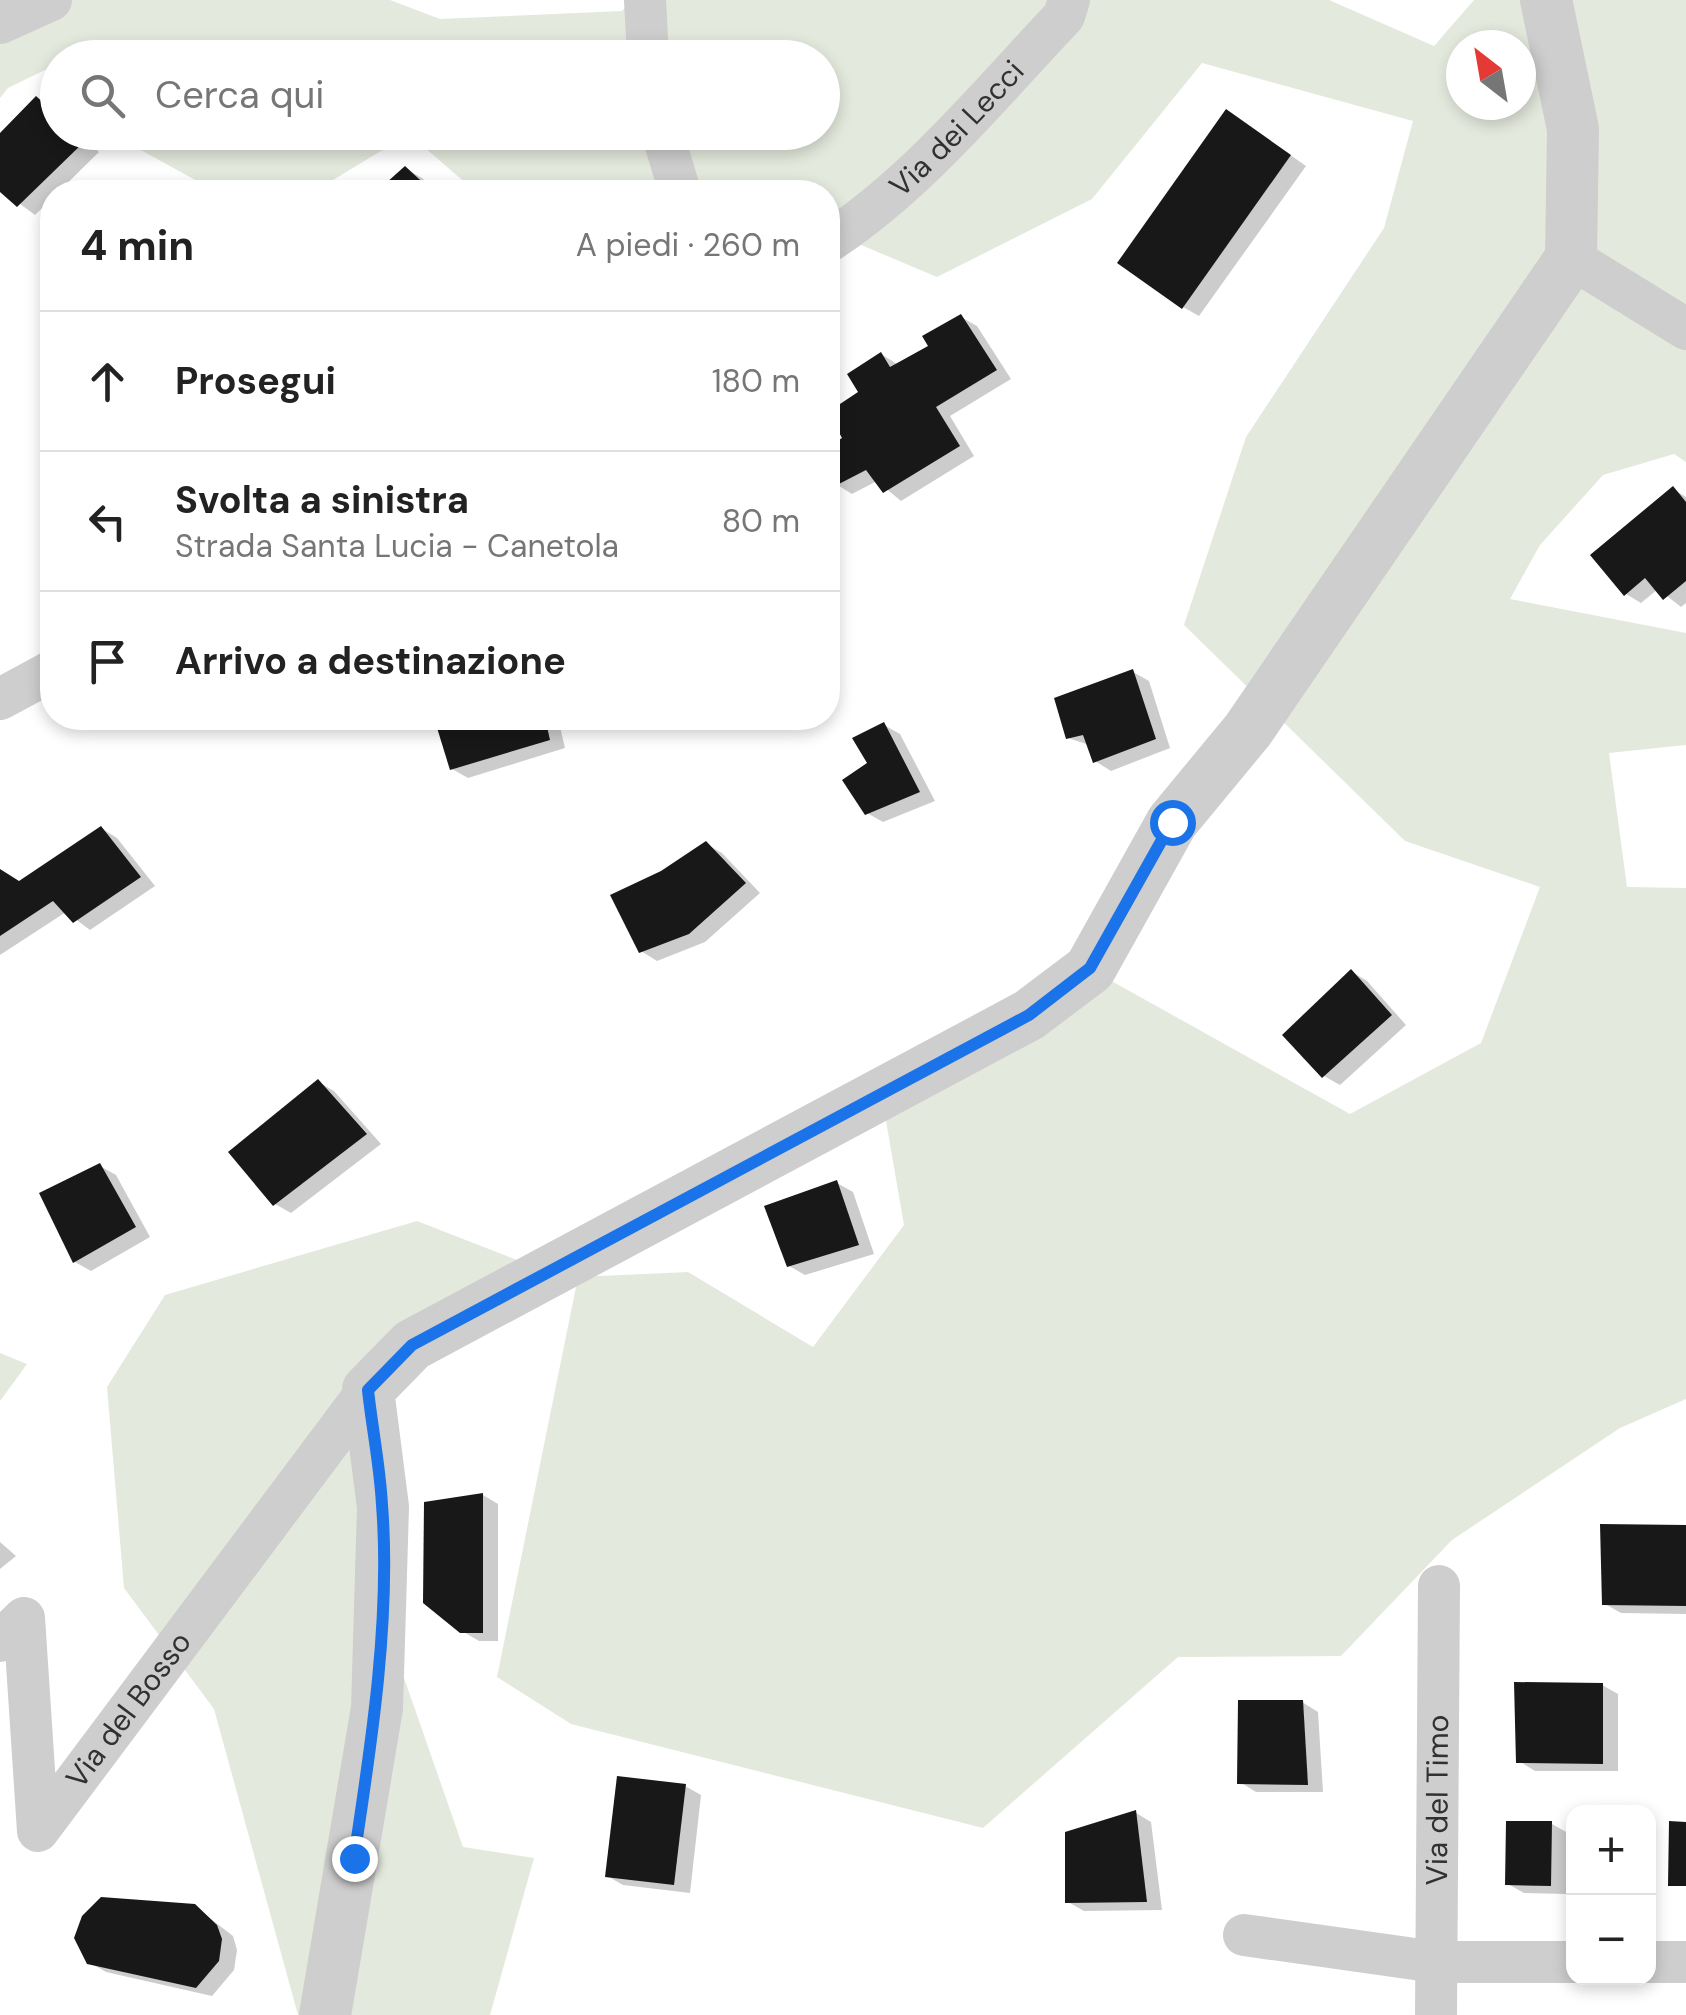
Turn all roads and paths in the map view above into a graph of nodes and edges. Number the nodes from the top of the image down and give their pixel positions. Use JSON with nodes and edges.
{"nodes":[{"id":1,"x":51,"y":0,"type":"edge"},
{"id":2,"x":644,"y":0,"type":"edge"},
{"id":3,"x":1069,"y":0,"type":"edge"},
{"id":4,"x":1546,"y":0,"type":"edge"},
{"id":5,"x":0,"y":23,"type":"edge"},
{"id":6,"x":647,"y":40,"type":"edge"},
{"id":7,"x":667,"y":150,"type":"edge"},
{"id":8,"x":676,"y":180,"type":"edge"},
{"id":9,"x":840,"y":234,"type":"edge"},
{"id":10,"x":1571,"y":258,"type":"junction"},
{"id":11,"x":1686,"y":329,"type":"edge"},
{"id":12,"x":40,"y":678,"type":"edge"},
{"id":13,"x":0,"y":699,"type":"edge"},
{"id":14,"x":368,"y":1390,"type":"junction"},
{"id":15,"x":1438,"y":1586,"type":"dead end"},
{"id":16,"x":0,"y":1641,"type":"edge"},
{"id":17,"x":1244,"y":1935,"type":"dead end"},
{"id":18,"x":1436,"y":1962,"type":"junction"},
{"id":19,"x":1566,"y":1962,"type":"edge"},
{"id":20,"x":1656,"y":1962,"type":"edge"},
{"id":21,"x":1686,"y":1962,"type":"edge"},
{"id":22,"x":325,"y":2015,"type":"edge"},
{"id":23,"x":1436,"y":2015,"type":"edge"}],
"edges":[{"from":1,"to":5,"type":"street"},
{"from":2,"to":6,"type":"street"},
{"from":3,"to":9,"type":"street","name":"Via dei Lecci"},
{"from":4,"to":10,"type":"street"},
{"from":7,"to":8,"type":"street"},
{"from":10,"to":11,"type":"street"},
{"from":10,"to":14,"type":"street"},
{"from":12,"to":13,"type":"street"},
{"from":14,"to":16,"type":"street","name":"Via del Bosso"},
{"from":14,"to":22,"type":"street"},
{"from":15,"to":18,"type":"street","name":"Via del Timo"},
{"from":17,"to":18,"type":"street"},
{"from":18,"to":19,"type":"street"},
{"from":18,"to":23,"type":"street","name":"Via del Timo"},
{"from":20,"to":21,"type":"street"}]}
